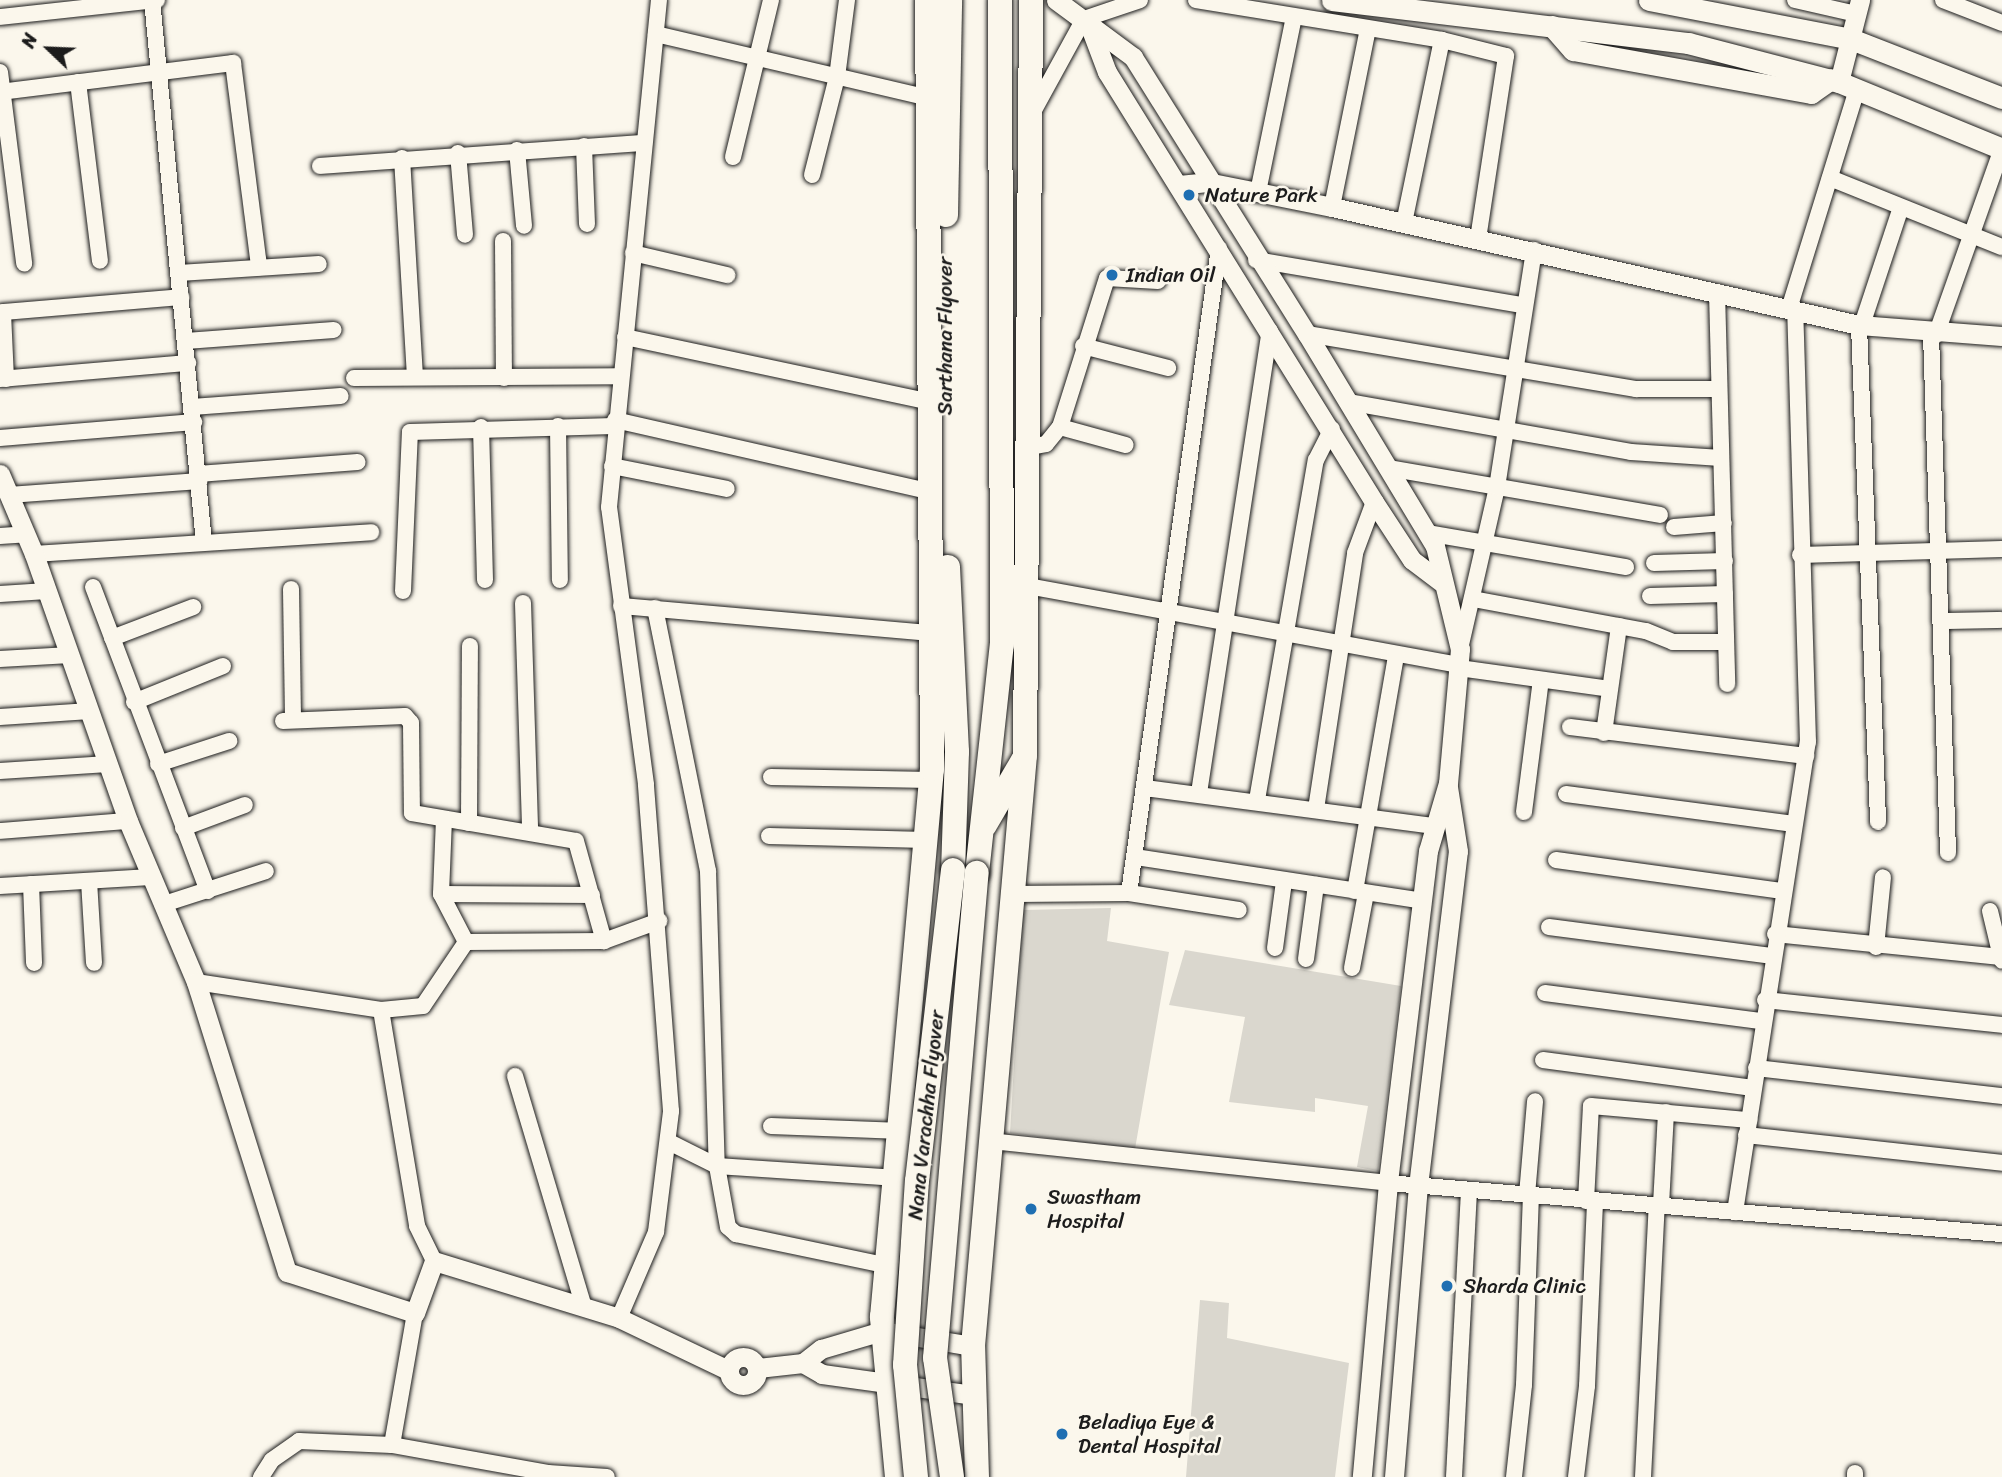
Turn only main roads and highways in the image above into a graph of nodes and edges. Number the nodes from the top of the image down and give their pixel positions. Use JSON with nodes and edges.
{"nodes":[{"id":1,"x":927,"y":0,"type":"edge"},
{"id":2,"x":950,"y":0,"type":"edge"},
{"id":3,"x":1000,"y":0,"type":"edge"},
{"id":4,"x":1031,"y":0,"type":"edge"},
{"id":5,"x":1332,"y":0,"type":"edge"},
{"id":6,"x":1649,"y":0,"type":"edge"},
{"id":7,"x":2002,"y":98,"type":"edge"},
{"id":8,"x":2002,"y":149,"type":"edge"},
{"id":9,"x":1002,"y":644,"type":"junction"},
{"id":10,"x":953,"y":671,"type":"junction"},
{"id":11,"x":1026,"y":686,"type":"junction"},
{"id":12,"x":933,"y":707,"type":"junction"},
{"id":13,"x":957,"y":752,"type":"junction"},
{"id":14,"x":1025,"y":755,"type":"junction"},
{"id":15,"x":981,"y":832,"type":"junction"},
{"id":16,"x":965,"y":871,"type":"junction"},
{"id":17,"x":897,"y":1477,"type":"edge"},
{"id":18,"x":916,"y":1477,"type":"edge"},
{"id":19,"x":952,"y":1477,"type":"edge"},
{"id":20,"x":977,"y":1477,"type":"edge"}],
"edges":[{"from":1,"to":12,"type":"main road"},
{"from":2,"to":10,"type":"main road","name":"Sarthana Flyover"},
{"from":3,"to":9,"type":"main road"},
{"from":4,"to":11,"type":"main road"},
{"from":5,"to":8,"type":"main road"},
{"from":6,"to":7,"type":"main road"},
{"from":9,"to":11,"type":"main road"},
{"from":9,"to":15,"type":"main road","name":"Nana Varachha Flyover"},
{"from":10,"to":12,"type":"main road"},
{"from":10,"to":13,"type":"main road","name":"Sarthana Flyover"},
{"from":11,"to":14,"type":"main road"},
{"from":12,"to":13,"type":"main road"},
{"from":12,"to":17,"type":"main road"},
{"from":13,"to":16,"type":"main road","name":"Nana Varachha Flyover"},
{"from":14,"to":15,"type":"main road"},
{"from":14,"to":20,"type":"main road"},
{"from":15,"to":16,"type":"main road","name":"Nana Varachha Flyover"},
{"from":16,"to":18,"type":"main road","name":"Nana Varachha Flyover","bridge":true},
{"from":16,"to":19,"type":"main road","name":"Nana Varachha Flyover","bridge":true}]}
